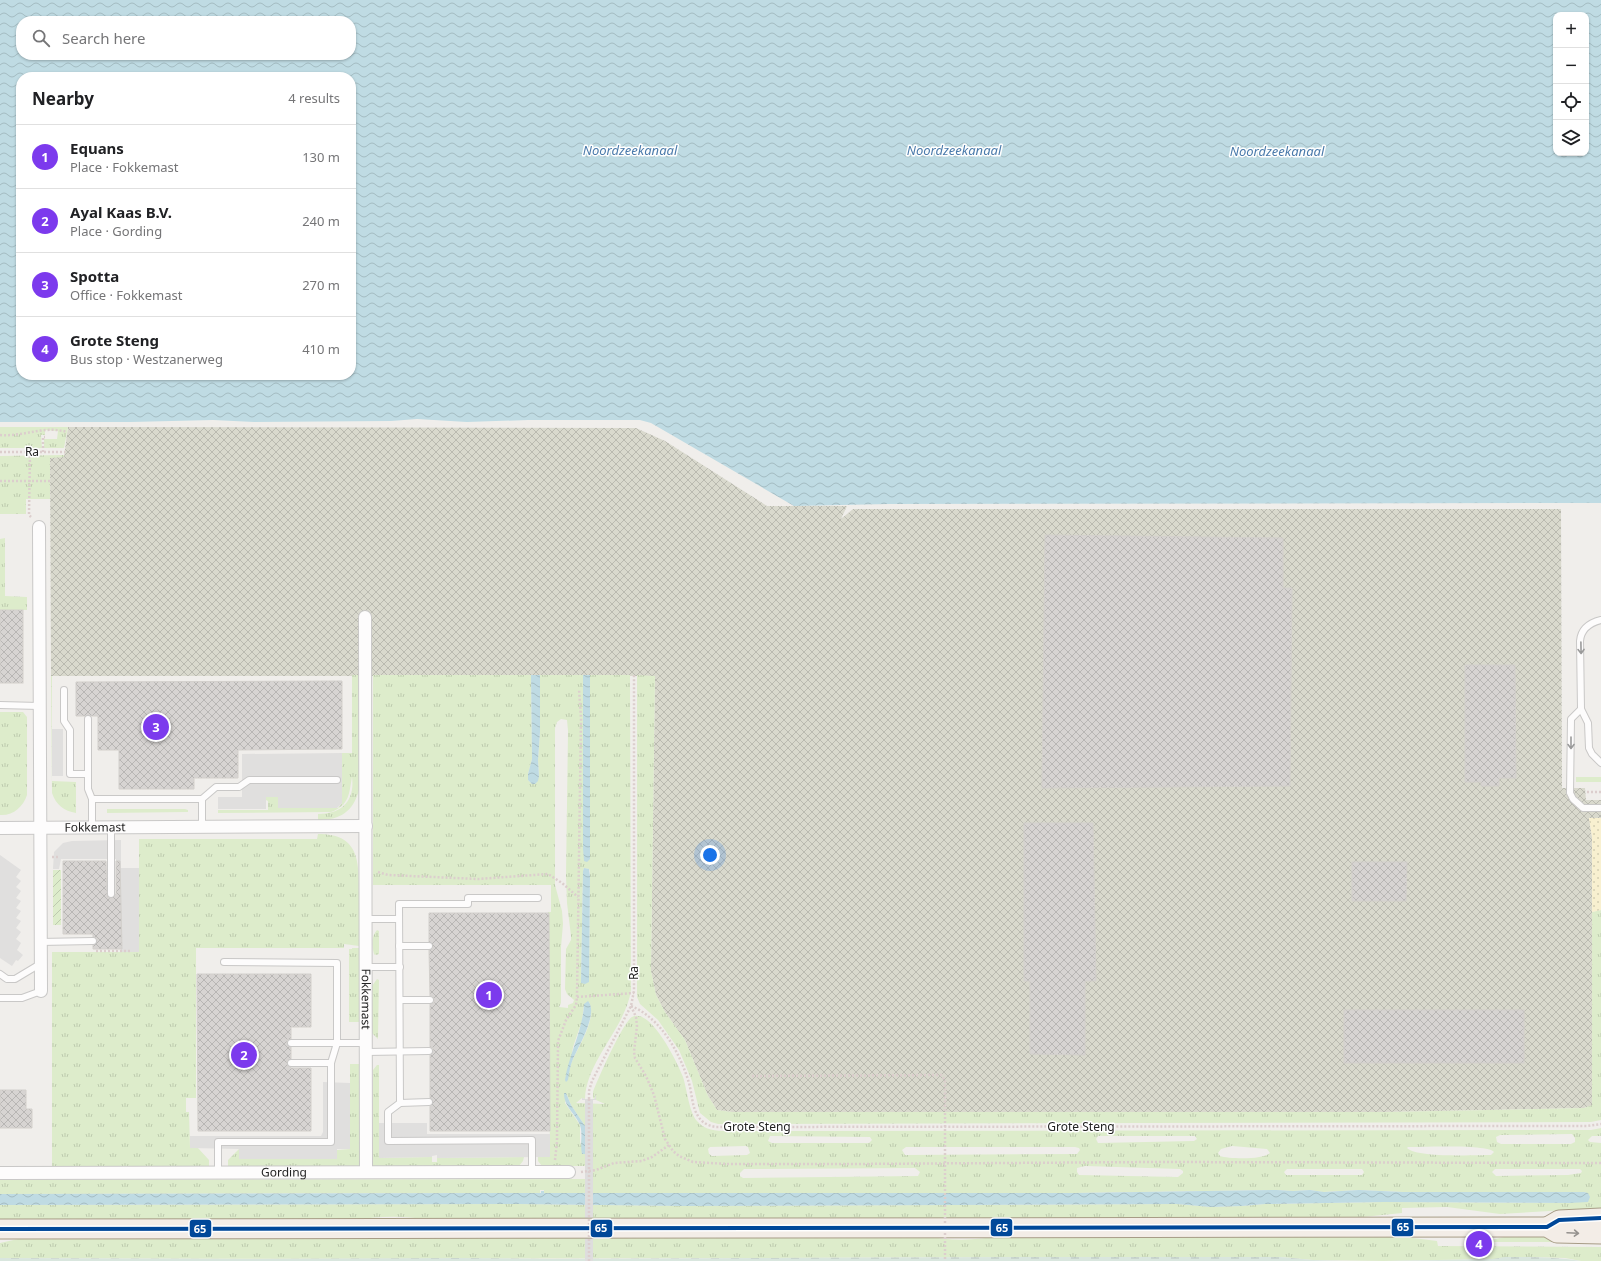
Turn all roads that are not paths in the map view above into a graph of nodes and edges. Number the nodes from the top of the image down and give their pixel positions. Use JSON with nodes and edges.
{"nodes":[{"id":1,"x":39,"y":527,"type":"road end"},
{"id":2,"x":365,"y":617,"type":"dead end"},
{"id":3,"x":1601,"y":620,"type":"edge"},
{"id":4,"x":64,"y":690,"type":"dead end"},
{"id":5,"x":0,"y":705,"type":"edge"},
{"id":6,"x":39,"y":706,"type":"junction"},
{"id":7,"x":1581,"y":709,"type":"junction"},
{"id":8,"x":88,"y":719,"type":"dead end"},
{"id":9,"x":1601,"y":764,"type":"edge"},
{"id":10,"x":88,"y":774,"type":"junction"},
{"id":11,"x":337,"y":780,"type":"dead end"},
{"id":12,"x":92,"y":799,"type":"junction"},
{"id":13,"x":202,"y":799,"type":"junction"},
{"id":14,"x":1601,"y":808,"type":"edge"},
{"id":15,"x":366,"y":826,"type":"junction"},
{"id":16,"x":92,"y":827,"type":"junction"},
{"id":17,"x":111,"y":827,"type":"junction"},
{"id":18,"x":202,"y":827,"type":"junction"},
{"id":19,"x":0,"y":828,"type":"edge"},
{"id":20,"x":40,"y":828,"type":"junction"},
{"id":21,"x":111,"y":894,"type":"dead end"},
{"id":22,"x":538,"y":898,"type":"dead end"},
{"id":23,"x":366,"y":919,"type":"junction"},
{"id":24,"x":399,"y":919,"type":"junction"},
{"id":25,"x":92,"y":941,"type":"road end"},
{"id":26,"x":40,"y":942,"type":"junction"},
{"id":27,"x":400,"y":946,"type":"junction"},
{"id":28,"x":429,"y":946,"type":"dead end"},
{"id":29,"x":224,"y":962,"type":"dead end"},
{"id":30,"x":40,"y":964,"type":"junction"},
{"id":31,"x":366,"y":967,"type":"junction"},
{"id":32,"x":400,"y":967,"type":"junction"},
{"id":33,"x":0,"y":974,"type":"edge"},
{"id":34,"x":41,"y":991,"type":"joint"},
{"id":35,"x":0,"y":998,"type":"edge"},
{"id":36,"x":400,"y":1000,"type":"junction"},
{"id":37,"x":430,"y":1000,"type":"dead end"},
{"id":38,"x":291,"y":1043,"type":"dead end"},
{"id":39,"x":337,"y":1043,"type":"junction"},
{"id":40,"x":366,"y":1048,"type":"junction"},
{"id":41,"x":428,"y":1051,"type":"dead end"},
{"id":42,"x":400,"y":1052,"type":"junction"},
{"id":43,"x":291,"y":1063,"type":"dead end"},
{"id":44,"x":331,"y":1063,"type":"junction"},
{"id":45,"x":429,"y":1102,"type":"dead end"},
{"id":46,"x":400,"y":1103,"type":"junction"},
{"id":47,"x":366,"y":1172,"type":"junction"},
{"id":48,"x":532,"y":1172,"type":"junction"},
{"id":49,"x":569,"y":1172,"type":"road end"},
{"id":50,"x":0,"y":1173,"type":"edge"},
{"id":51,"x":218,"y":1173,"type":"junction"},
{"id":52,"x":1601,"y":1218,"type":"edge"},
{"id":53,"x":1547,"y":1227,"type":"junction"},
{"id":54,"x":0,"y":1229,"type":"edge"},
{"id":55,"x":1601,"y":1234,"type":"edge"}],
"edges":[{"from":1,"to":6,"type":"street"},
{"from":2,"to":15,"type":"street","name":"Fokkemast"},
{"from":3,"to":7,"type":"lane","one_way":true},
{"from":4,"to":10,"type":"lane"},
{"from":5,"to":6,"type":"lane"},
{"from":6,"to":20,"type":"street"},
{"from":7,"to":9,"type":"lane"},
{"from":7,"to":14,"type":"lane","one_way":true},
{"from":8,"to":10,"type":"lane"},
{"from":10,"to":12,"type":"lane"},
{"from":11,"to":13,"type":"lane"},
{"from":12,"to":13,"type":"lane"},
{"from":12,"to":16,"type":"lane"},
{"from":13,"to":18,"type":"lane"},
{"from":15,"to":18,"type":"street","name":"Fokkemast"},
{"from":15,"to":23,"type":"street","name":"Fokkemast"},
{"from":16,"to":17,"type":"street","name":"Fokkemast"},
{"from":16,"to":20,"type":"street","name":"Fokkemast"},
{"from":17,"to":18,"type":"street","name":"Fokkemast"},
{"from":17,"to":21,"type":"lane"},
{"from":19,"to":20,"type":"street","name":"Fokkemast"},
{"from":20,"to":26,"type":"street"},
{"from":22,"to":24,"type":"lane"},
{"from":23,"to":24,"type":"lane"},
{"from":23,"to":31,"type":"street","name":"Fokkemast"},
{"from":24,"to":27,"type":"lane"},
{"from":25,"to":26,"type":"lane"},
{"from":26,"to":30,"type":"street"},
{"from":27,"to":28,"type":"lane"},
{"from":27,"to":32,"type":"lane"},
{"from":29,"to":39,"type":"lane"},
{"from":30,"to":33,"type":"lane"},
{"from":30,"to":34,"type":"street"},
{"from":31,"to":32,"type":"lane"},
{"from":31,"to":40,"type":"street","name":"Fokkemast"},
{"from":32,"to":36,"type":"lane"},
{"from":34,"to":35,"type":"lane"},
{"from":36,"to":37,"type":"lane"},
{"from":36,"to":42,"type":"lane"},
{"from":38,"to":39,"type":"lane"},
{"from":39,"to":40,"type":"lane"},
{"from":39,"to":44,"type":"lane"},
{"from":40,"to":42,"type":"lane"},
{"from":40,"to":47,"type":"street","name":"Fokkemast"},
{"from":41,"to":42,"type":"lane"},
{"from":42,"to":46,"type":"lane"},
{"from":43,"to":44,"type":"lane"},
{"from":44,"to":51,"type":"lane"},
{"from":45,"to":46,"type":"lane"},
{"from":46,"to":48,"type":"lane"},
{"from":47,"to":48,"type":"street","name":"Gording"},
{"from":47,"to":51,"type":"street","name":"Gording"},
{"from":48,"to":49,"type":"street","name":"Gording"},
{"from":50,"to":51,"type":"street","name":"Gording"},
{"from":52,"to":53,"type":"main road"},
{"from":53,"to":54,"type":"main road"},
{"from":53,"to":55,"type":"main road","one_way":true}]}
